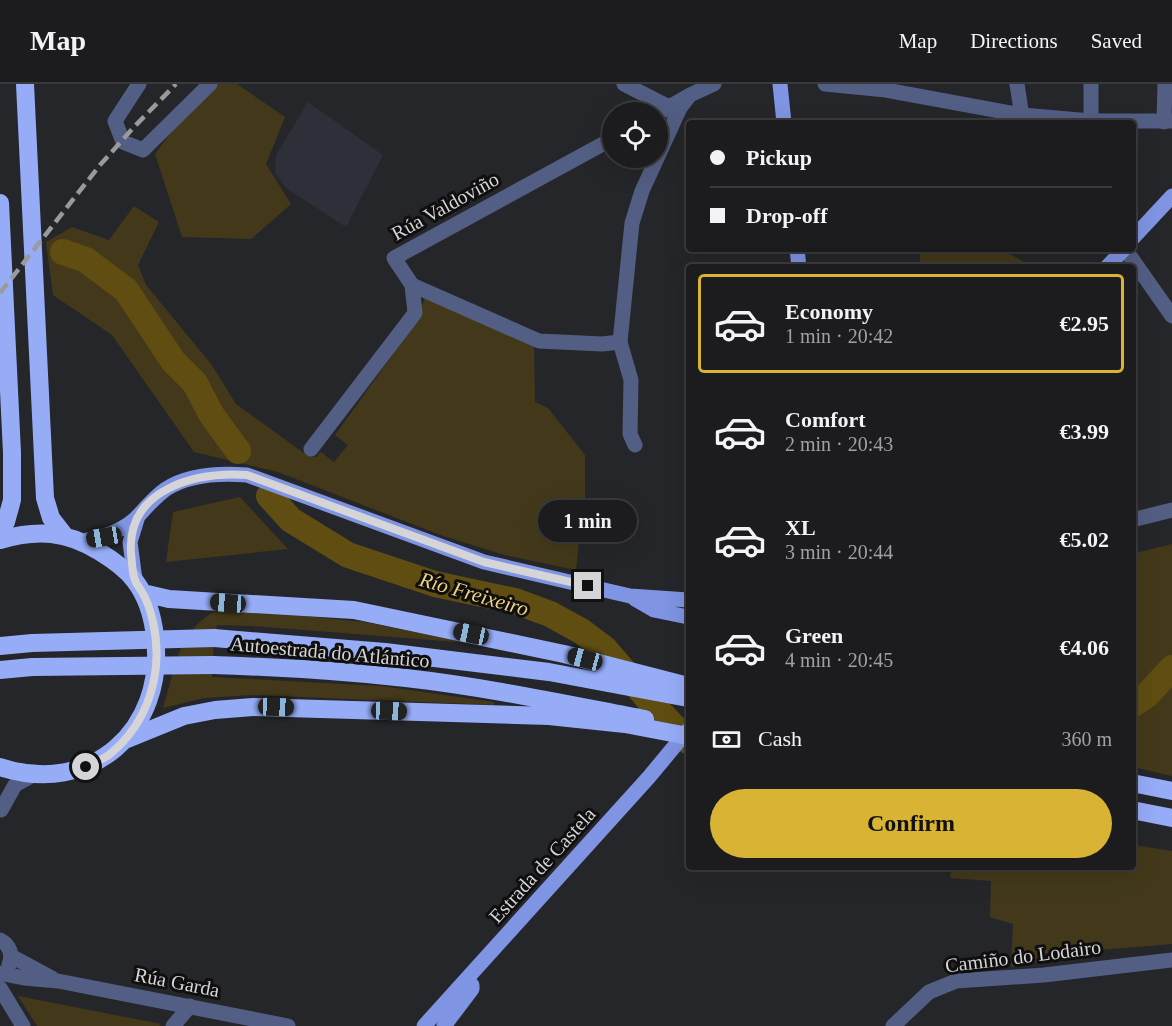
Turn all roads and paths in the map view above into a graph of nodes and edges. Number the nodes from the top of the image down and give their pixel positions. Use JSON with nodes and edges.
{"nodes":[{"id":1,"x":25,"y":84,"type":"edge"},
{"id":2,"x":139,"y":84,"type":"edge"},
{"id":3,"x":210,"y":84,"type":"edge"},
{"id":4,"x":624,"y":84,"type":"edge"},
{"id":5,"x":714,"y":84,"type":"edge"},
{"id":6,"x":780,"y":84,"type":"edge"},
{"id":7,"x":825,"y":84,"type":"edge"},
{"id":8,"x":1017,"y":84,"type":"edge"},
{"id":9,"x":1091,"y":84,"type":"edge"},
{"id":10,"x":1165,"y":84,"type":"edge"},
{"id":11,"x":886,"y":87,"type":"edge"},
{"id":12,"x":690,"y":95,"type":"junction"},
{"id":13,"x":650,"y":102,"type":"edge"},
{"id":14,"x":668,"y":108,"type":"edge"},
{"id":15,"x":1022,"y":119,"type":"edge"},
{"id":16,"x":784,"y":120,"type":"edge"},
{"id":17,"x":1056,"y":120,"type":"edge"},
{"id":18,"x":1090,"y":120,"type":"edge"},
{"id":19,"x":1136,"y":122,"type":"edge"},
{"id":20,"x":1168,"y":122,"type":"edge"},
{"id":21,"x":602,"y":144,"type":"edge"},
{"id":22,"x":1172,"y":196,"type":"edge"},
{"id":23,"x":0,"y":203,"type":"edge"},
{"id":24,"x":1136,"y":235,"type":"edge"},
{"id":25,"x":1121,"y":252,"type":"edge"},
{"id":26,"x":1110,"y":264,"type":"edge"},
{"id":27,"x":1136,"y":266,"type":"edge"},
{"id":28,"x":412,"y":285,"type":"junction"},
{"id":29,"x":1172,"y":316,"type":"edge"},
{"id":30,"x":620,"y":342,"type":"junction"},
{"id":31,"x":635,"y":445,"type":"dead end"},
{"id":32,"x":311,"y":449,"type":"dead end"},
{"id":33,"x":1172,"y":510,"type":"edge"},
{"id":34,"x":138,"y":516,"type":"junction"},
{"id":35,"x":1136,"y":518,"type":"edge"},
{"id":36,"x":0,"y":531,"type":"edge"},
{"id":37,"x":73,"y":538,"type":"junction"},
{"id":38,"x":0,"y":540,"type":"edge"},
{"id":39,"x":139,"y":587,"type":"junction"},
{"id":40,"x":630,"y":596,"type":"junction"},
{"id":41,"x":686,"y":602,"type":"edge"},
{"id":42,"x":686,"y":617,"type":"edge"},
{"id":43,"x":0,"y":646,"type":"edge"},
{"id":44,"x":0,"y":670,"type":"edge"},
{"id":45,"x":686,"y":685,"type":"edge"},
{"id":46,"x":686,"y":698,"type":"edge"},
{"id":47,"x":552,"y":709,"type":"junction"},
{"id":48,"x":686,"y":728,"type":"edge"},
{"id":49,"x":686,"y":731,"type":"edge"},
{"id":50,"x":686,"y":736,"type":"edge"},
{"id":51,"x":123,"y":741,"type":"junction"},
{"id":52,"x":0,"y":767,"type":"edge"},
{"id":53,"x":33,"y":775,"type":"junction"},
{"id":54,"x":1136,"y":784,"type":"edge"},
{"id":55,"x":1172,"y":791,"type":"edge"},
{"id":56,"x":0,"y":808,"type":"edge"},
{"id":57,"x":1136,"y":811,"type":"edge"},
{"id":58,"x":0,"y":818,"type":"edge"},
{"id":59,"x":1172,"y":818,"type":"edge"},
{"id":60,"x":0,"y":940,"type":"edge"},
{"id":61,"x":11,"y":956,"type":"junction"},
{"id":62,"x":1172,"y":960,"type":"edge"},
{"id":63,"x":0,"y":973,"type":"edge"},
{"id":64,"x":472,"y":975,"type":"junction"},
{"id":65,"x":58,"y":981,"type":"junction"},
{"id":66,"x":0,"y":988,"type":"edge"},
{"id":67,"x":190,"y":1006,"type":"junction"},
{"id":68,"x":23,"y":1026,"type":"edge"},
{"id":69,"x":173,"y":1026,"type":"edge"},
{"id":70,"x":288,"y":1026,"type":"edge"},
{"id":71,"x":424,"y":1026,"type":"edge"},
{"id":72,"x":444,"y":1026,"type":"edge"},
{"id":73,"x":893,"y":1026,"type":"edge"}],
"edges":[{"from":1,"to":37,"type":"highway"},
{"from":2,"to":3,"type":"street"},
{"from":4,"to":13,"type":"street"},
{"from":5,"to":12,"type":"street"},
{"from":6,"to":16,"type":"main road"},
{"from":7,"to":11,"type":"street"},
{"from":8,"to":15,"type":"street"},
{"from":9,"to":18,"type":"street"},
{"from":10,"to":20,"type":"street"},
{"from":11,"to":15,"type":"street"},
{"from":12,"to":14,"type":"street"},
{"from":12,"to":30,"type":"street"},
{"from":15,"to":17,"type":"street"},
{"from":19,"to":20,"type":"street"},
{"from":21,"to":28,"type":"street","name":"Rúa Valdoviño"},
{"from":22,"to":24,"type":"main road"},
{"from":23,"to":36,"type":"highway"},
{"from":25,"to":26,"type":"main road"},
{"from":27,"to":29,"type":"street"},
{"from":28,"to":30,"type":"street"},
{"from":28,"to":32,"type":"street"},
{"from":30,"to":31,"type":"street"},
{"from":33,"to":35,"type":"street"},
{"from":34,"to":37,"type":"main road"},
{"from":34,"to":39,"type":"main road"},
{"from":34,"to":40,"type":"main road"},
{"from":37,"to":38,"type":"highway"},
{"from":37,"to":39,"type":"highway"},
{"from":39,"to":45,"type":"highway"},
{"from":39,"to":51,"type":"highway"},
{"from":40,"to":41,"type":"main road"},
{"from":40,"to":42,"type":"main road"},
{"from":43,"to":46,"type":"highway","name":"Autoestrada do Atlántico","bridge":true},
{"from":44,"to":47,"type":"highway","name":"Autoestrada do Atlántico","bridge":true},
{"from":47,"to":48,"type":"highway","name":"Autoestrada do Atlántico"},
{"from":47,"to":50,"type":"highway","bridge":true},
{"from":47,"to":51,"type":"highway"},
{"from":49,"to":64,"type":"main road","name":"Estrada de Castela"},
{"from":51,"to":53,"type":"highway"},
{"from":52,"to":53,"type":"highway"},
{"from":53,"to":56,"type":"street"},
{"from":54,"to":55,"type":"highway"},
{"from":56,"to":58,"type":"street"},
{"from":57,"to":59,"type":"highway"},
{"from":60,"to":61,"type":"street"},
{"from":61,"to":63,"type":"street"},
{"from":61,"to":65,"type":"street","name":"Rúa Garda"},
{"from":62,"to":73,"type":"street","name":"Camiño do Lodairo"},
{"from":63,"to":65,"type":"street","name":"Rúa Garda"},
{"from":64,"to":71,"type":"main road","name":"Estrada de Castela"},
{"from":64,"to":72,"type":"main road"},
{"from":65,"to":67,"type":"street","name":"Rúa Garda"},
{"from":66,"to":68,"type":"street"},
{"from":67,"to":69,"type":"street"},
{"from":67,"to":70,"type":"street","name":"Rúa Garda"}]}
